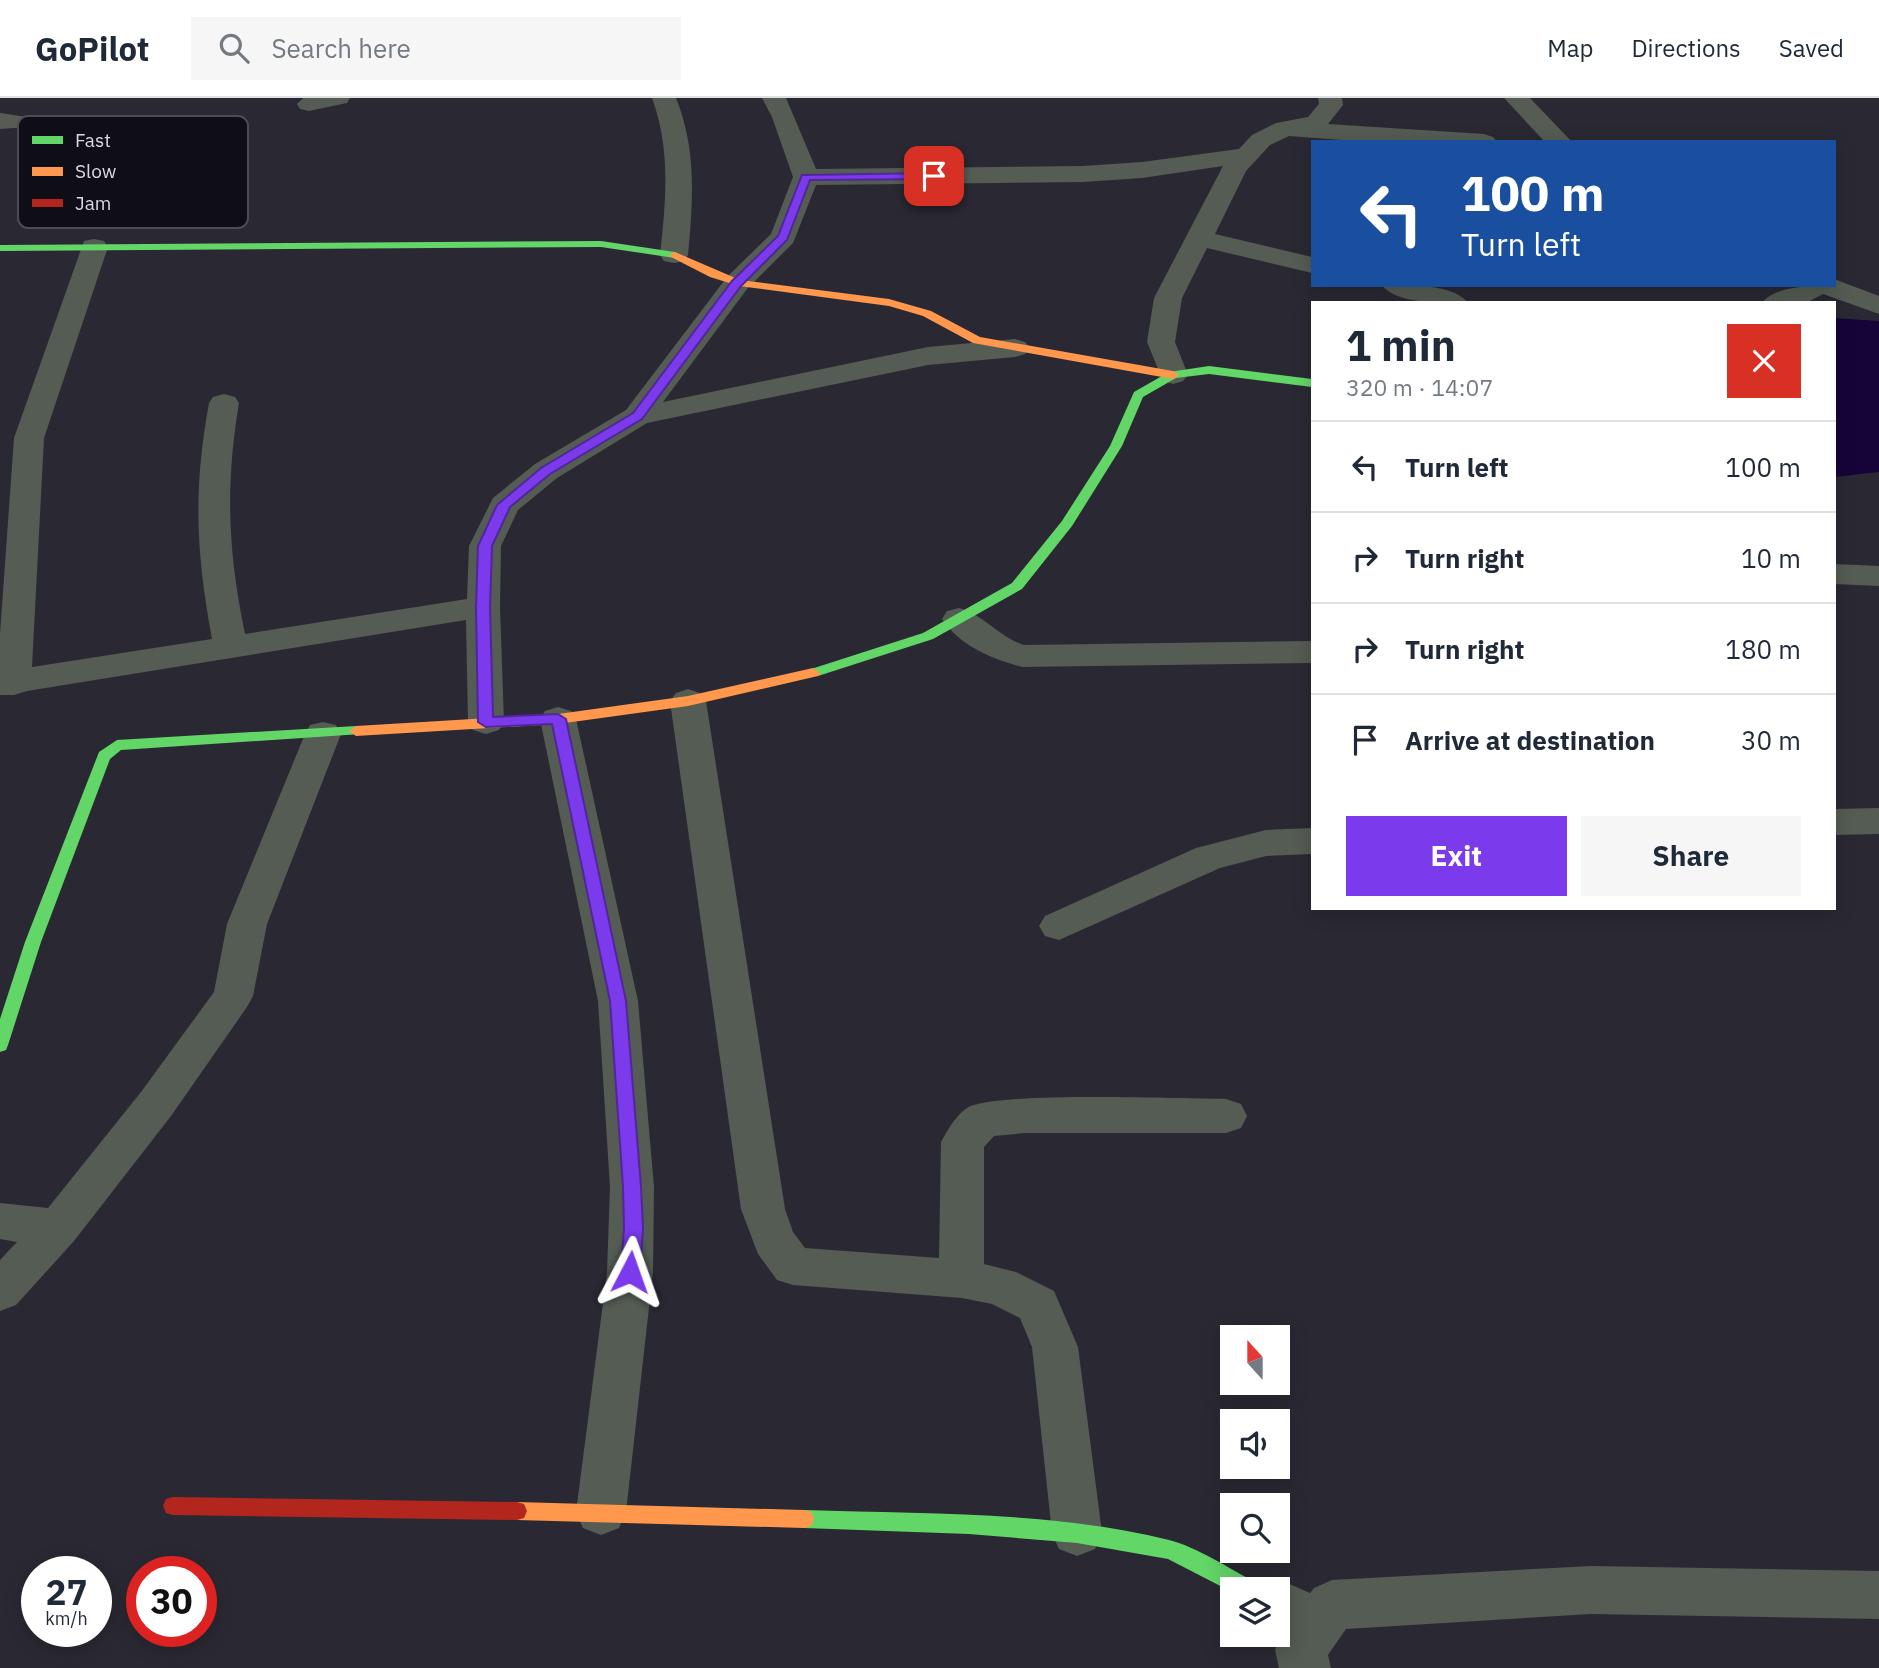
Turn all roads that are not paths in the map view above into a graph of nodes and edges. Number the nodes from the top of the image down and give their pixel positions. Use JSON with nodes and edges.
{"nodes":[{"id":1,"x":338,"y":98,"type":"edge"},
{"id":2,"x":664,"y":98,"type":"edge"},
{"id":3,"x":774,"y":98,"type":"edge"},
{"id":4,"x":1330,"y":98,"type":"edge"},
{"id":5,"x":1516,"y":98,"type":"edge"},
{"id":6,"x":309,"y":104,"type":"dead end"},
{"id":7,"x":1285,"y":128,"type":"junction"},
{"id":8,"x":1375,"y":138,"type":"edge"},
{"id":9,"x":1430,"y":140,"type":"edge"},
{"id":10,"x":1557,"y":140,"type":"edge"},
{"id":11,"x":1248,"y":155,"type":"junction"},
{"id":12,"x":806,"y":177,"type":"junction"},
{"id":13,"x":1212,"y":241,"type":"junction"},
{"id":14,"x":1311,"y":244,"type":"edge"},
{"id":15,"x":94,"y":247,"type":"junction"},
{"id":16,"x":0,"y":248,"type":"edge"},
{"id":17,"x":674,"y":255,"type":"junction"},
{"id":18,"x":1311,"y":265,"type":"edge"},
{"id":19,"x":737,"y":284,"type":"junction"},
{"id":20,"x":1402,"y":287,"type":"edge"},
{"id":21,"x":1814,"y":287,"type":"edge"},
{"id":22,"x":1831,"y":287,"type":"edge"},
{"id":23,"x":1448,"y":301,"type":"edge"},
{"id":24,"x":1783,"y":301,"type":"edge"},
{"id":25,"x":1879,"y":306,"type":"edge"},
{"id":26,"x":1015,"y":348,"type":"junction"},
{"id":27,"x":1173,"y":375,"type":"junction"},
{"id":28,"x":1311,"y":383,"type":"edge"},
{"id":29,"x":225,"y":404,"type":"dead end"},
{"id":30,"x":637,"y":416,"type":"junction"},
{"id":31,"x":15,"y":440,"type":"edge"},
{"id":32,"x":1836,"y":574,"type":"edge"},
{"id":33,"x":1879,"y":576,"type":"edge"},
{"id":34,"x":483,"y":607,"type":"junction"},
{"id":35,"x":959,"y":619,"type":"junction"},
{"id":36,"x":230,"y":647,"type":"junction"},
{"id":37,"x":1311,"y":652,"type":"edge"},
{"id":38,"x":7,"y":684,"type":"edge"},
{"id":39,"x":688,"y":701,"type":"junction"},
{"id":40,"x":558,"y":719,"type":"junction"},
{"id":41,"x":486,"y":722,"type":"junction"},
{"id":42,"x":323,"y":734,"type":"junction"},
{"id":43,"x":1879,"y":821,"type":"edge"},
{"id":44,"x":1836,"y":822,"type":"edge"},
{"id":45,"x":1311,"y":841,"type":"edge"},
{"id":46,"x":1059,"y":926,"type":"dead end"},
{"id":47,"x":0,"y":1045,"type":"edge"},
{"id":48,"x":1226,"y":1116,"type":"dead end"},
{"id":49,"x":0,"y":1221,"type":"edge"},
{"id":50,"x":58,"y":1228,"type":"junction"},
{"id":51,"x":962,"y":1279,"type":"junction"},
{"id":52,"x":0,"y":1291,"type":"edge"},
{"id":53,"x":173,"y":1506,"type":"dead end"},
{"id":54,"x":601,"y":1512,"type":"junction"},
{"id":55,"x":1077,"y":1533,"type":"junction"},
{"id":56,"x":1224,"y":1577,"type":"edge"},
{"id":57,"x":1879,"y":1595,"type":"edge"},
{"id":58,"x":1300,"y":1632,"type":"edge"}],
"edges":[{"from":1,"to":6,"type":"street"},
{"from":2,"to":17,"type":"street"},
{"from":3,"to":12,"type":"street"},
{"from":4,"to":7,"type":"street"},
{"from":5,"to":10,"type":"street"},
{"from":7,"to":8,"type":"street"},
{"from":7,"to":11,"type":"street"},
{"from":8,"to":9,"type":"street"},
{"from":11,"to":12,"type":"street"},
{"from":11,"to":13,"type":"street"},
{"from":12,"to":19,"type":"street"},
{"from":13,"to":14,"type":"street"},
{"from":13,"to":18,"type":"street"},
{"from":13,"to":27,"type":"street"},
{"from":15,"to":16,"type":"street"},
{"from":15,"to":17,"type":"street"},
{"from":15,"to":31,"type":"street"},
{"from":17,"to":19,"type":"street"},
{"from":19,"to":26,"type":"street"},
{"from":19,"to":30,"type":"street"},
{"from":20,"to":23,"type":"street"},
{"from":21,"to":24,"type":"street"},
{"from":22,"to":25,"type":"street"},
{"from":26,"to":27,"type":"street"},
{"from":26,"to":30,"type":"street"},
{"from":27,"to":28,"type":"street"},
{"from":27,"to":35,"type":"street"},
{"from":29,"to":36,"type":"street"},
{"from":30,"to":34,"type":"street"},
{"from":31,"to":38,"type":"street"},
{"from":32,"to":33,"type":"street"},
{"from":34,"to":36,"type":"street"},
{"from":34,"to":41,"type":"street"},
{"from":35,"to":37,"type":"street"},
{"from":35,"to":39,"type":"street"},
{"from":36,"to":38,"type":"street"},
{"from":39,"to":40,"type":"street"},
{"from":39,"to":51,"type":"street"},
{"from":40,"to":41,"type":"street"},
{"from":40,"to":54,"type":"street"},
{"from":41,"to":42,"type":"street"},
{"from":42,"to":47,"type":"street"},
{"from":42,"to":50,"type":"street"},
{"from":43,"to":44,"type":"street"},
{"from":45,"to":46,"type":"street"},
{"from":48,"to":51,"type":"street"},
{"from":49,"to":50,"type":"street"},
{"from":50,"to":52,"type":"street"},
{"from":51,"to":55,"type":"street"},
{"from":53,"to":54,"type":"street"},
{"from":54,"to":55,"type":"street"},
{"from":55,"to":56,"type":"street"},
{"from":57,"to":58,"type":"street"}]}
